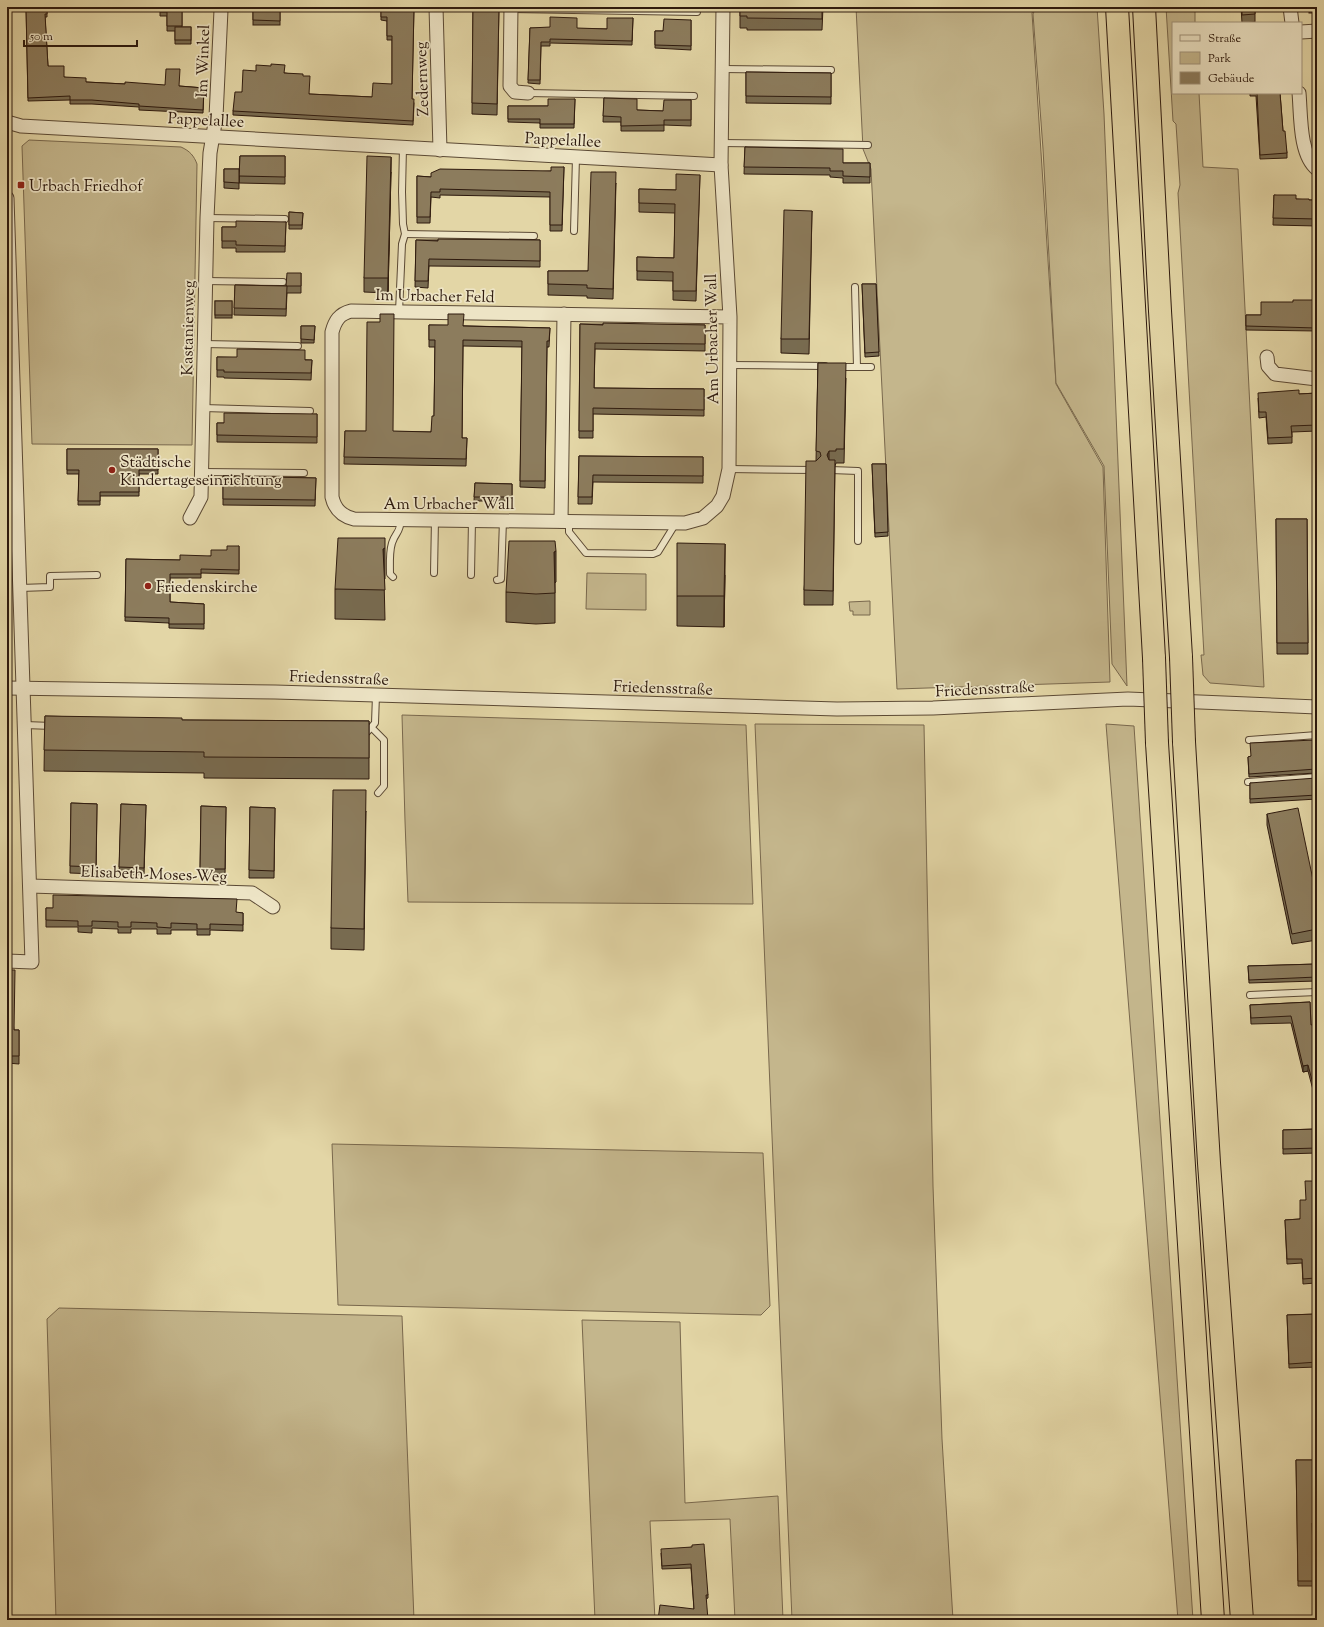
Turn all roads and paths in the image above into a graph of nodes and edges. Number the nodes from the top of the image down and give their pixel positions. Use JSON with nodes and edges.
{"nodes":[{"id":1,"x":436,"y":7,"type":"edge"},
{"id":2,"x":723,"y":7,"type":"edge"},
{"id":3,"x":1116,"y":7,"type":"edge"},
{"id":4,"x":1144,"y":7,"type":"edge"},
{"id":5,"x":1290,"y":7,"type":"edge"},
{"id":6,"x":511,"y":8,"type":"edge"},
{"id":7,"x":221,"y":10,"type":"dead end"},
{"id":8,"x":697,"y":12,"type":"dead end"},
{"id":9,"x":1292,"y":22,"type":"edge"},
{"id":10,"x":1317,"y":31,"type":"edge"},
{"id":11,"x":1302,"y":32,"type":"edge"},
{"id":12,"x":723,"y":69,"type":"junction"},
{"id":13,"x":831,"y":70,"type":"dead end"},
{"id":14,"x":528,"y":93,"type":"joint"},
{"id":15,"x":1299,"y":94,"type":"edge"},
{"id":16,"x":694,"y":96,"type":"dead end"},
{"id":17,"x":7,"y":122,"type":"edge"},
{"id":18,"x":213,"y":137,"type":"junction"},
{"id":19,"x":721,"y":143,"type":"junction"},
{"id":20,"x":868,"y":145,"type":"dead end"},
{"id":21,"x":403,"y":148,"type":"junction"},
{"id":22,"x":440,"y":150,"type":"junction"},
{"id":23,"x":576,"y":157,"type":"junction"},
{"id":24,"x":721,"y":165,"type":"junction"},
{"id":25,"x":1317,"y":168,"type":"edge"},
{"id":26,"x":7,"y":198,"type":"edge"},
{"id":27,"x":207,"y":218,"type":"junction"},
{"id":28,"x":285,"y":219,"type":"dead end"},
{"id":29,"x":8,"y":225,"type":"edge"},
{"id":30,"x":574,"y":231,"type":"dead end"},
{"id":31,"x":405,"y":234,"type":"junction"},
{"id":32,"x":534,"y":236,"type":"dead end"},
{"id":33,"x":205,"y":281,"type":"junction"},
{"id":34,"x":283,"y":282,"type":"dead end"},
{"id":35,"x":855,"y":287,"type":"dead end"},
{"id":36,"x":399,"y":312,"type":"junction"},
{"id":37,"x":564,"y":314,"type":"junction"},
{"id":38,"x":730,"y":317,"type":"junction"},
{"id":39,"x":204,"y":344,"type":"junction"},
{"id":40,"x":298,"y":346,"type":"dead end"},
{"id":41,"x":1267,"y":357,"type":"dead end"},
{"id":42,"x":729,"y":365,"type":"junction"},
{"id":43,"x":856,"y":367,"type":"junction"},
{"id":44,"x":871,"y":367,"type":"dead end"},
{"id":45,"x":10,"y":370,"type":"edge"},
{"id":46,"x":1317,"y":379,"type":"edge"},
{"id":47,"x":203,"y":408,"type":"junction"},
{"id":48,"x":310,"y":411,"type":"dead end"},
{"id":49,"x":10,"y":413,"type":"edge"},
{"id":50,"x":729,"y":469,"type":"junction"},
{"id":51,"x":817,"y":470,"type":"edge"},
{"id":52,"x":831,"y":470,"type":"edge"},
{"id":53,"x":202,"y":472,"type":"junction"},
{"id":54,"x":304,"y":473,"type":"dead end"},
{"id":55,"x":338,"y":511,"type":"joint"},
{"id":56,"x":190,"y":518,"type":"dead end"},
{"id":57,"x":401,"y":519,"type":"junction"},
{"id":58,"x":435,"y":520,"type":"junction"},
{"id":59,"x":472,"y":520,"type":"junction"},
{"id":60,"x":503,"y":520,"type":"junction"},
{"id":61,"x":565,"y":521,"type":"junction"},
{"id":62,"x":676,"y":523,"type":"junction"},
{"id":63,"x":858,"y":541,"type":"dead end"},
{"id":64,"x":434,"y":573,"type":"dead end"},
{"id":65,"x":97,"y":575,"type":"dead end"},
{"id":66,"x":471,"y":575,"type":"dead end"},
{"id":67,"x":393,"y":577,"type":"dead end"},
{"id":68,"x":497,"y":580,"type":"dead end"},
{"id":69,"x":20,"y":588,"type":"junction"},
{"id":70,"x":7,"y":688,"type":"edge"},
{"id":71,"x":24,"y":688,"type":"junction"},
{"id":72,"x":376,"y":695,"type":"junction"},
{"id":73,"x":1317,"y":707,"type":"edge"},
{"id":74,"x":25,"y":725,"type":"junction"},
{"id":75,"x":57,"y":726,"type":"edge"},
{"id":76,"x":372,"y":728,"type":"junction"},
{"id":77,"x":358,"y":732,"type":"edge"},
{"id":78,"x":1317,"y":735,"type":"edge"},
{"id":79,"x":1249,"y":740,"type":"dead end"},
{"id":80,"x":1317,"y":777,"type":"edge"},
{"id":81,"x":1248,"y":782,"type":"dead end"},
{"id":82,"x":378,"y":793,"type":"dead end"},
{"id":83,"x":30,"y":886,"type":"junction"},
{"id":84,"x":273,"y":907,"type":"dead end"},
{"id":85,"x":7,"y":961,"type":"edge"},
{"id":86,"x":1317,"y":992,"type":"edge"},
{"id":87,"x":1250,"y":995,"type":"dead end"},
{"id":88,"x":1212,"y":1611,"type":"edge"},
{"id":89,"x":1241,"y":1611,"type":"edge"}],
"edges":[{"from":1,"to":22,"type":"street","name":"Zedernweg"},
{"from":2,"to":12,"type":"street","name":"Am Urbacher Wall"},
{"from":3,"to":88,"type":"highway","bridge":true},
{"from":4,"to":89,"type":"highway","bridge":true},
{"from":5,"to":9,"type":"street"},
{"from":6,"to":8,"type":"lane"},
{"from":6,"to":14,"type":"street"},
{"from":7,"to":18,"type":"street","name":"Im Winkel"},
{"from":10,"to":11,"type":"street"},
{"from":12,"to":13,"type":"lane"},
{"from":12,"to":19,"type":"street","name":"Am Urbacher Wall"},
{"from":14,"to":16,"type":"lane"},
{"from":15,"to":25,"type":"street"},
{"from":17,"to":18,"type":"street","name":"Pappelallee"},
{"from":18,"to":21,"type":"street","name":"Pappelallee"},
{"from":18,"to":27,"type":"street","name":"Kastanienweg"},
{"from":19,"to":20,"type":"lane"},
{"from":19,"to":24,"type":"street","name":"Am Urbacher Wall"},
{"from":21,"to":22,"type":"street","name":"Pappelallee"},
{"from":21,"to":31,"type":"lane"},
{"from":22,"to":23,"type":"street","name":"Pappelallee"},
{"from":23,"to":24,"type":"street","name":"Pappelallee"},
{"from":23,"to":30,"type":"lane"},
{"from":24,"to":38,"type":"street","name":"Am Urbacher Wall"},
{"from":26,"to":29,"type":"street"},
{"from":27,"to":28,"type":"lane"},
{"from":27,"to":33,"type":"street","name":"Kastanienweg"},
{"from":29,"to":45,"type":"street"},
{"from":31,"to":32,"type":"lane"},
{"from":31,"to":36,"type":"lane"},
{"from":33,"to":34,"type":"lane"},
{"from":33,"to":39,"type":"street","name":"Kastanienweg"},
{"from":35,"to":43,"type":"lane"},
{"from":36,"to":37,"type":"street","name":"Im Urbacher Feld"},
{"from":36,"to":55,"type":"street","name":"Im Urbacher Feld"},
{"from":37,"to":38,"type":"street","name":"Im Urbacher Feld"},
{"from":37,"to":61,"type":"street"},
{"from":38,"to":42,"type":"street","name":"Am Urbacher Wall"},
{"from":39,"to":40,"type":"lane"},
{"from":39,"to":47,"type":"street","name":"Kastanienweg"},
{"from":41,"to":46,"type":"street"},
{"from":42,"to":43,"type":"lane"},
{"from":42,"to":50,"type":"street","name":"Am Urbacher Wall"},
{"from":43,"to":44,"type":"lane"},
{"from":45,"to":49,"type":"street"},
{"from":47,"to":48,"type":"lane"},
{"from":47,"to":53,"type":"street","name":"Kastanienweg"},
{"from":49,"to":69,"type":"street"},
{"from":50,"to":51,"type":"lane"},
{"from":50,"to":62,"type":"street","name":"Am Urbacher Wall"},
{"from":52,"to":63,"type":"lane"},
{"from":53,"to":54,"type":"lane"},
{"from":53,"to":56,"type":"street","name":"Kastanienweg"},
{"from":55,"to":57,"type":"street","name":"Am Urbacher Wall"},
{"from":57,"to":58,"type":"street","name":"Am Urbacher Wall"},
{"from":57,"to":67,"type":"lane"},
{"from":58,"to":59,"type":"street","name":"Am Urbacher Wall"},
{"from":58,"to":64,"type":"lane"},
{"from":59,"to":60,"type":"street","name":"Am Urbacher Wall"},
{"from":59,"to":66,"type":"lane"},
{"from":60,"to":61,"type":"street","name":"Am Urbacher Wall"},
{"from":60,"to":68,"type":"lane"},
{"from":61,"to":62,"type":"street","name":"Am Urbacher Wall"},
{"from":61,"to":62,"type":"lane"},
{"from":65,"to":69,"type":"lane"},
{"from":69,"to":71,"type":"street"},
{"from":70,"to":71,"type":"street","name":"Friedensstraße"},
{"from":71,"to":72,"type":"street","name":"Friedensstraße"},
{"from":71,"to":74,"type":"street"},
{"from":72,"to":73,"type":"street","name":"Friedensstraße"},
{"from":72,"to":76,"type":"lane"},
{"from":74,"to":75,"type":"lane"},
{"from":74,"to":83,"type":"street"},
{"from":76,"to":77,"type":"lane"},
{"from":76,"to":82,"type":"lane"},
{"from":78,"to":79,"type":"lane"},
{"from":80,"to":81,"type":"lane"},
{"from":83,"to":84,"type":"street","name":"Elisabeth-Moses-Weg"},
{"from":83,"to":85,"type":"street"},
{"from":86,"to":87,"type":"lane"}]}
